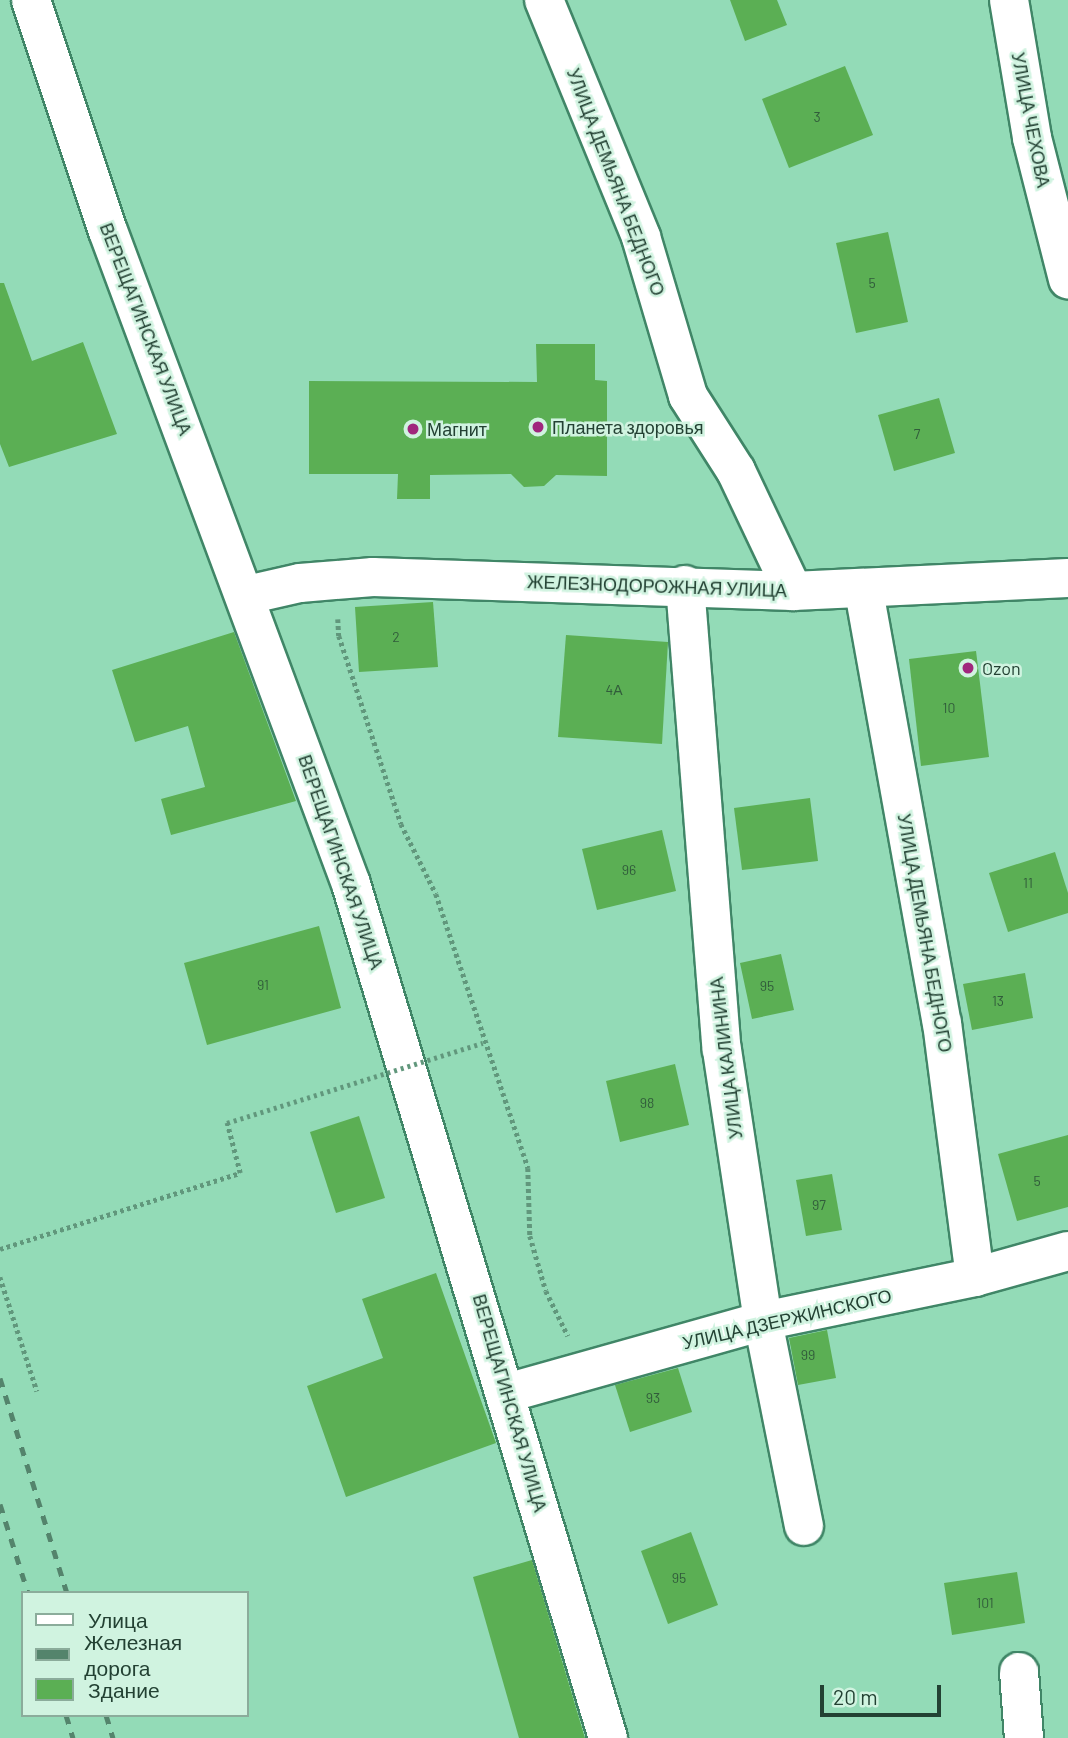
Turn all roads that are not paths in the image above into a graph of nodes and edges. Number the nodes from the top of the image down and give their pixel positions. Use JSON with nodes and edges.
{"nodes":[{"id":1,"x":31,"y":0,"type":"edge"},
{"id":2,"x":544,"y":0,"type":"edge"},
{"id":3,"x":1009,"y":0,"type":"edge"},
{"id":4,"x":1068,"y":279,"type":"edge"},
{"id":5,"x":1068,"y":578,"type":"edge"},
{"id":6,"x":685,"y":585,"type":"junction"},
{"id":7,"x":793,"y":591,"type":"junction"},
{"id":8,"x":864,"y":591,"type":"junction"},
{"id":9,"x":247,"y":595,"type":"junction"},
{"id":10,"x":1068,"y":1251,"type":"edge"},
{"id":11,"x":975,"y":1277,"type":"junction"},
{"id":12,"x":763,"y":1321,"type":"junction"},
{"id":13,"x":507,"y":1393,"type":"junction"},
{"id":14,"x":804,"y":1526,"type":"dead end"},
{"id":15,"x":1019,"y":1672,"type":"dead end"},
{"id":16,"x":608,"y":1738,"type":"edge"},
{"id":17,"x":1024,"y":1738,"type":"edge"}],
"edges":[{"from":1,"to":9,"type":"street","name":"ВЕРЕЩАГИНСКАЯ УЛИЦА"},
{"from":2,"to":7,"type":"street","name":"УЛИЦА ДЕМЬЯНА БЕДНОГО"},
{"from":3,"to":4,"type":"street","name":"УЛИЦА ЧЕХОВА"},
{"from":5,"to":8,"type":"street","name":"ЖЕЛЕЗНОДОРОЖНАЯ УЛИЦА"},
{"from":6,"to":7,"type":"street","name":"ЖЕЛЕЗНОДОРОЖНАЯ УЛИЦА"},
{"from":6,"to":9,"type":"street","name":"ЖЕЛЕЗНОДОРОЖНАЯ УЛИЦА"},
{"from":6,"to":12,"type":"street","name":"УЛИЦА КАЛИНИНА"},
{"from":7,"to":8,"type":"street","name":"ЖЕЛЕЗНОДОРОЖНАЯ УЛИЦА"},
{"from":8,"to":11,"type":"street","name":"УЛИЦА ДЕМЬЯНА БЕДНОГО"},
{"from":9,"to":13,"type":"street","name":"ВЕРЕЩАГИНСКАЯ УЛИЦА"},
{"from":10,"to":11,"type":"street","name":"УЛИЦА ДЗЕРЖИНСКОГО"},
{"from":11,"to":12,"type":"street","name":"УЛИЦА ДЗЕРЖИНСКОГО"},
{"from":12,"to":13,"type":"street","name":"УЛИЦА ДЗЕРЖИНСКОГО"},
{"from":12,"to":14,"type":"street","name":"УЛИЦА КАЛИНИНА"},
{"from":13,"to":16,"type":"street","name":"ВЕРЕЩАГИНСКАЯ УЛИЦА"},
{"from":15,"to":17,"type":"street"}]}
